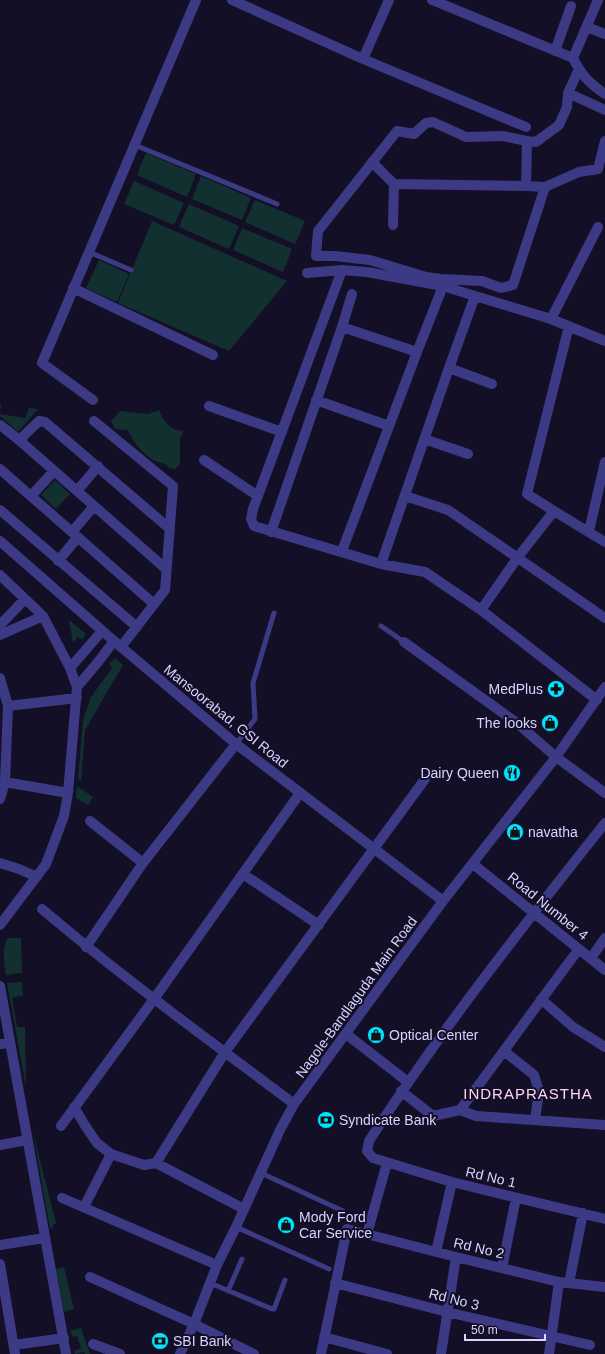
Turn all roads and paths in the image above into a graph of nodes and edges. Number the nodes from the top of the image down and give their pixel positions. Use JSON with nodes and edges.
{"nodes":[{"id":1,"x":196,"y":0,"type":"edge"},
{"id":2,"x":232,"y":0,"type":"edge"},
{"id":3,"x":389,"y":0,"type":"edge"},
{"id":4,"x":432,"y":0,"type":"edge"},
{"id":5,"x":598,"y":0,"type":"edge"},
{"id":6,"x":571,"y":6,"type":"dead end"},
{"id":7,"x":587,"y":27,"type":"junction"},
{"id":8,"x":605,"y":34,"type":"edge"},
{"id":9,"x":555,"y":51,"type":"junction"},
{"id":10,"x":573,"y":58,"type":"junction"},
{"id":11,"x":363,"y":59,"type":"junction"},
{"id":12,"x":579,"y":69,"type":"junction"},
{"id":13,"x":568,"y":93,"type":"junction"},
{"id":14,"x":605,"y":94,"type":"edge"},
{"id":15,"x":605,"y":110,"type":"edge"},
{"id":16,"x":526,"y":127,"type":"dead end"},
{"id":17,"x":528,"y":141,"type":"junction"},
{"id":18,"x":605,"y":141,"type":"edge"},
{"id":19,"x":135,"y":145,"type":"junction"},
{"id":20,"x":372,"y":162,"type":"junction"},
{"id":21,"x":394,"y":184,"type":"junction"},
{"id":22,"x":526,"y":186,"type":"junction"},
{"id":23,"x":545,"y":187,"type":"junction"},
{"id":24,"x":277,"y":204,"type":"dead end"},
{"id":25,"x":394,"y":224,"type":"dead end"},
{"id":26,"x":598,"y":227,"type":"dead end"},
{"id":27,"x":89,"y":252,"type":"junction"},
{"id":28,"x":131,"y":270,"type":"dead end"},
{"id":29,"x":342,"y":270,"type":"junction"},
{"id":30,"x":307,"y":273,"type":"dead end"},
{"id":31,"x":443,"y":286,"type":"junction"},
{"id":32,"x":73,"y":288,"type":"junction"},
{"id":33,"x":352,"y":294,"type":"dead end"},
{"id":34,"x":475,"y":296,"type":"junction"},
{"id":35,"x":551,"y":319,"type":"junction"},
{"id":36,"x":569,"y":326,"type":"junction"},
{"id":37,"x":342,"y":327,"type":"junction"},
{"id":38,"x":605,"y":341,"type":"edge"},
{"id":39,"x":417,"y":352,"type":"junction"},
{"id":40,"x":213,"y":355,"type":"dead end"},
{"id":41,"x":449,"y":368,"type":"junction"},
{"id":42,"x":492,"y":384,"type":"dead end"},
{"id":43,"x":93,"y":400,"type":"dead end"},
{"id":44,"x":316,"y":400,"type":"junction"},
{"id":45,"x":209,"y":406,"type":"dead end"},
{"id":46,"x":94,"y":421,"type":"dead end"},
{"id":47,"x":0,"y":425,"type":"edge"},
{"id":48,"x":389,"y":426,"type":"junction"},
{"id":49,"x":282,"y":432,"type":"junction"},
{"id":50,"x":19,"y":440,"type":"junction"},
{"id":51,"x":424,"y":440,"type":"junction"},
{"id":52,"x":468,"y":454,"type":"dead end"},
{"id":53,"x":204,"y":460,"type":"dead end"},
{"id":54,"x":605,"y":462,"type":"edge"},
{"id":55,"x":98,"y":466,"type":"junction"},
{"id":56,"x":0,"y":469,"type":"edge"},
{"id":57,"x":54,"y":471,"type":"junction"},
{"id":58,"x":77,"y":491,"type":"junction"},
{"id":59,"x":31,"y":496,"type":"junction"},
{"id":60,"x":258,"y":496,"type":"junction"},
{"id":61,"x":405,"y":496,"type":"junction"},
{"id":62,"x":94,"y":506,"type":"junction"},
{"id":63,"x":0,"y":510,"type":"edge"},
{"id":64,"x":554,"y":512,"type":"junction"},
{"id":65,"x":170,"y":529,"type":"junction"},
{"id":66,"x":271,"y":532,"type":"junction"},
{"id":67,"x":589,"y":532,"type":"junction"},
{"id":68,"x":75,"y":535,"type":"junction"},
{"id":69,"x":0,"y":541,"type":"edge"},
{"id":70,"x":605,"y":542,"type":"edge"},
{"id":71,"x":342,"y":551,"type":"junction"},
{"id":72,"x":518,"y":557,"type":"junction"},
{"id":73,"x":58,"y":561,"type":"junction"},
{"id":74,"x":381,"y":564,"type":"junction"},
{"id":75,"x":166,"y":569,"type":"junction"},
{"id":76,"x":0,"y":576,"type":"edge"},
{"id":77,"x":25,"y":599,"type":"junction"},
{"id":78,"x":154,"y":604,"type":"junction"},
{"id":79,"x":481,"y":610,"type":"junction"},
{"id":80,"x":274,"y":613,"type":"dead end"},
{"id":81,"x":43,"y":616,"type":"junction"},
{"id":82,"x":605,"y":618,"type":"edge"},
{"id":83,"x":0,"y":624,"type":"edge"},
{"id":84,"x":381,"y":626,"type":"dead end"},
{"id":85,"x":137,"y":627,"type":"junction"},
{"id":86,"x":102,"y":631,"type":"junction"},
{"id":87,"x":0,"y":635,"type":"edge"},
{"id":88,"x":404,"y":642,"type":"joint"},
{"id":89,"x":117,"y":644,"type":"junction"},
{"id":90,"x":70,"y":668,"type":"junction"},
{"id":91,"x":0,"y":678,"type":"edge"},
{"id":92,"x":77,"y":687,"type":"junction"},
{"id":93,"x":605,"y":687,"type":"edge"},
{"id":94,"x":77,"y":698,"type":"junction"},
{"id":95,"x":596,"y":700,"type":"junction"},
{"id":96,"x":8,"y":706,"type":"junction"},
{"id":97,"x":236,"y":744,"type":"junction"},
{"id":98,"x":556,"y":757,"type":"junction"},
{"id":99,"x":424,"y":779,"type":"dead end"},
{"id":100,"x":5,"y":782,"type":"junction"},
{"id":101,"x":68,"y":793,"type":"junction"},
{"id":102,"x":300,"y":793,"type":"junction"},
{"id":103,"x":605,"y":793,"type":"edge"},
{"id":104,"x":0,"y":799,"type":"edge"},
{"id":105,"x":90,"y":821,"type":"dead end"},
{"id":106,"x":605,"y":823,"type":"edge"},
{"id":107,"x":374,"y":850,"type":"junction"},
{"id":108,"x":0,"y":863,"type":"edge"},
{"id":109,"x":143,"y":863,"type":"junction"},
{"id":110,"x":473,"y":864,"type":"junction"},
{"id":111,"x":243,"y":874,"type":"junction"},
{"id":112,"x":37,"y":877,"type":"junction"},
{"id":113,"x":443,"y":902,"type":"junction"},
{"id":114,"x":42,"y":909,"type":"dead end"},
{"id":115,"x":534,"y":913,"type":"junction"},
{"id":116,"x":0,"y":925,"type":"edge"},
{"id":117,"x":319,"y":925,"type":"junction"},
{"id":118,"x":605,"y":938,"type":"edge"},
{"id":119,"x":86,"y":946,"type":"junction"},
{"id":120,"x":579,"y":949,"type":"junction"},
{"id":121,"x":590,"y":958,"type":"junction"},
{"id":122,"x":605,"y":970,"type":"edge"},
{"id":123,"x":0,"y":986,"type":"edge"},
{"id":124,"x":154,"y":999,"type":"junction"},
{"id":125,"x":541,"y":1000,"type":"junction"},
{"id":126,"x":346,"y":1034,"type":"junction"},
{"id":127,"x":5,"y":1043,"type":"edge"},
{"id":128,"x":605,"y":1047,"type":"edge"},
{"id":129,"x":504,"y":1051,"type":"junction"},
{"id":130,"x":225,"y":1052,"type":"junction"},
{"id":131,"x":408,"y":1082,"type":"junction"},
{"id":132,"x":401,"y":1091,"type":"junction"},
{"id":133,"x":294,"y":1104,"type":"junction"},
{"id":134,"x":74,"y":1107,"type":"junction"},
{"id":135,"x":460,"y":1110,"type":"junction"},
{"id":136,"x":536,"y":1120,"type":"junction"},
{"id":137,"x":605,"y":1125,"type":"edge"},
{"id":138,"x":61,"y":1126,"type":"dead end"},
{"id":139,"x":27,"y":1140,"type":"junction"},
{"id":140,"x":0,"y":1145,"type":"edge"},
{"id":141,"x":111,"y":1154,"type":"junction"},
{"id":142,"x":156,"y":1163,"type":"junction"},
{"id":143,"x":387,"y":1163,"type":"junction"},
{"id":144,"x":261,"y":1173,"type":"junction"},
{"id":145,"x":452,"y":1182,"type":"junction"},
{"id":146,"x":62,"y":1198,"type":"dead end"},
{"id":147,"x":516,"y":1198,"type":"junction"},
{"id":148,"x":84,"y":1207,"type":"junction"},
{"id":149,"x":244,"y":1209,"type":"junction"},
{"id":150,"x":343,"y":1211,"type":"dead end"},
{"id":151,"x":583,"y":1213,"type":"junction"},
{"id":152,"x":605,"y":1219,"type":"edge"},
{"id":153,"x":236,"y":1227,"type":"junction"},
{"id":154,"x":367,"y":1234,"type":"junction"},
{"id":155,"x":44,"y":1238,"type":"junction"},
{"id":156,"x":0,"y":1245,"type":"edge"},
{"id":157,"x":436,"y":1252,"type":"junction"},
{"id":158,"x":456,"y":1258,"type":"junction"},
{"id":159,"x":242,"y":1259,"type":"dead end"},
{"id":160,"x":0,"y":1264,"type":"edge"},
{"id":161,"x":217,"y":1265,"type":"junction"},
{"id":162,"x":502,"y":1268,"type":"junction"},
{"id":163,"x":329,"y":1269,"type":"dead end"},
{"id":164,"x":90,"y":1277,"type":"dead end"},
{"id":165,"x":285,"y":1280,"type":"dead end"},
{"id":166,"x":564,"y":1282,"type":"junction"},
{"id":167,"x":210,"y":1283,"type":"junction"},
{"id":168,"x":335,"y":1283,"type":"junction"},
{"id":169,"x":605,"y":1287,"type":"edge"},
{"id":170,"x":228,"y":1291,"type":"junction"},
{"id":171,"x":447,"y":1312,"type":"junction"},
{"id":172,"x":194,"y":1324,"type":"junction"},
{"id":173,"x":324,"y":1337,"type":"junction"},
{"id":174,"x":552,"y":1337,"type":"junction"},
{"id":175,"x":64,"y":1338,"type":"junction"},
{"id":176,"x":93,"y":1344,"type":"dead end"},
{"id":177,"x":590,"y":1345,"type":"dead end"},
{"id":178,"x":15,"y":1349,"type":"edge"},
{"id":179,"x":250,"y":1353,"type":"edge"},
{"id":180,"x":66,"y":1354,"type":"edge"},
{"id":181,"x":120,"y":1354,"type":"edge"},
{"id":182,"x":180,"y":1354,"type":"edge"},
{"id":183,"x":321,"y":1354,"type":"edge"},
{"id":184,"x":387,"y":1354,"type":"edge"},
{"id":185,"x":441,"y":1354,"type":"edge"},
{"id":186,"x":550,"y":1354,"type":"edge"}],
"edges":[{"from":1,"to":19,"type":"street"},
{"from":2,"to":11,"type":"street"},
{"from":3,"to":11,"type":"street"},
{"from":4,"to":9,"type":"street"},
{"from":5,"to":7,"type":"street"},
{"from":6,"to":9,"type":"street"},
{"from":7,"to":8,"type":"street"},
{"from":7,"to":10,"type":"street"},
{"from":9,"to":10,"type":"street"},
{"from":10,"to":12,"type":"street"},
{"from":11,"to":16,"type":"street"},
{"from":12,"to":13,"type":"street"},
{"from":12,"to":14,"type":"street"},
{"from":13,"to":15,"type":"street"},
{"from":13,"to":17,"type":"street"},
{"from":17,"to":20,"type":"street"},
{"from":17,"to":22,"type":"street"},
{"from":18,"to":23,"type":"street"},
{"from":19,"to":24,"type":"lane"},
{"from":19,"to":27,"type":"street"},
{"from":20,"to":21,"type":"street"},
{"from":20,"to":23,"type":"street"},
{"from":21,"to":22,"type":"street"},
{"from":21,"to":25,"type":"street"},
{"from":22,"to":23,"type":"street"},
{"from":26,"to":35,"type":"street"},
{"from":27,"to":28,"type":"lane"},
{"from":27,"to":32,"type":"street"},
{"from":29,"to":30,"type":"street"},
{"from":29,"to":31,"type":"street"},
{"from":29,"to":49,"type":"street"},
{"from":31,"to":34,"type":"street"},
{"from":31,"to":39,"type":"street"},
{"from":32,"to":40,"type":"street"},
{"from":32,"to":43,"type":"street"},
{"from":33,"to":37,"type":"street"},
{"from":34,"to":35,"type":"street"},
{"from":34,"to":41,"type":"street"},
{"from":35,"to":36,"type":"street"},
{"from":36,"to":38,"type":"street"},
{"from":36,"to":64,"type":"street"},
{"from":37,"to":39,"type":"street"},
{"from":37,"to":44,"type":"street"},
{"from":39,"to":48,"type":"street"},
{"from":41,"to":42,"type":"street"},
{"from":41,"to":51,"type":"street"},
{"from":44,"to":48,"type":"street"},
{"from":44,"to":66,"type":"street"},
{"from":45,"to":49,"type":"street"},
{"from":46,"to":65,"type":"street"},
{"from":47,"to":50,"type":"street"},
{"from":48,"to":71,"type":"street"},
{"from":49,"to":60,"type":"street"},
{"from":50,"to":55,"type":"street"},
{"from":50,"to":57,"type":"street"},
{"from":51,"to":52,"type":"street"},
{"from":51,"to":61,"type":"street"},
{"from":53,"to":60,"type":"street"},
{"from":54,"to":67,"type":"street"},
{"from":55,"to":58,"type":"street"},
{"from":55,"to":65,"type":"street"},
{"from":56,"to":59,"type":"street"},
{"from":57,"to":58,"type":"street"},
{"from":57,"to":59,"type":"street"},
{"from":58,"to":62,"type":"street"},
{"from":59,"to":68,"type":"street"},
{"from":60,"to":66,"type":"street"},
{"from":61,"to":72,"type":"street"},
{"from":61,"to":74,"type":"street"},
{"from":62,"to":68,"type":"street"},
{"from":62,"to":75,"type":"street"},
{"from":63,"to":73,"type":"street"},
{"from":64,"to":67,"type":"street"},
{"from":64,"to":72,"type":"street"},
{"from":65,"to":75,"type":"street"},
{"from":66,"to":71,"type":"street"},
{"from":67,"to":70,"type":"street"},
{"from":68,"to":73,"type":"street"},
{"from":68,"to":78,"type":"street"},
{"from":69,"to":86,"type":"street","name":"Mansoorabad, GSI Road"},
{"from":71,"to":74,"type":"street"},
{"from":72,"to":79,"type":"street"},
{"from":72,"to":82,"type":"street"},
{"from":73,"to":85,"type":"street"},
{"from":74,"to":79,"type":"street"},
{"from":75,"to":78,"type":"street"},
{"from":76,"to":77,"type":"street"},
{"from":77,"to":81,"type":"street"},
{"from":77,"to":83,"type":"street"},
{"from":78,"to":85,"type":"street"},
{"from":79,"to":95,"type":"street"},
{"from":80,"to":97,"type":"lane"},
{"from":81,"to":87,"type":"street"},
{"from":81,"to":90,"type":"street"},
{"from":84,"to":88,"type":"lane"},
{"from":85,"to":89,"type":"street"},
{"from":86,"to":89,"type":"street","name":"Mansoorabad, GSI Road"},
{"from":86,"to":90,"type":"street"},
{"from":88,"to":98,"type":"street"},
{"from":89,"to":92,"type":"street"},
{"from":89,"to":97,"type":"street","name":"Mansoorabad, GSI Road"},
{"from":90,"to":92,"type":"street"},
{"from":91,"to":96,"type":"street"},
{"from":92,"to":94,"type":"street"},
{"from":93,"to":95,"type":"street","name":"Nagole-Bandlaguda Main Road"},
{"from":94,"to":96,"type":"street"},
{"from":94,"to":101,"type":"street"},
{"from":95,"to":98,"type":"street","name":"Nagole-Bandlaguda Main Road"},
{"from":96,"to":100,"type":"street"},
{"from":97,"to":102,"type":"street","name":"Mansoorabad, GSI Road"},
{"from":97,"to":109,"type":"street"},
{"from":98,"to":103,"type":"street"},
{"from":98,"to":110,"type":"street","name":"Nagole-Bandlaguda Main Road"},
{"from":99,"to":107,"type":"street"},
{"from":100,"to":101,"type":"street"},
{"from":100,"to":104,"type":"street"},
{"from":101,"to":112,"type":"street"},
{"from":102,"to":107,"type":"street","name":"Mansoorabad, GSI Road"},
{"from":102,"to":111,"type":"street"},
{"from":105,"to":109,"type":"street"},
{"from":106,"to":115,"type":"street"},
{"from":107,"to":113,"type":"street","name":"Mansoorabad, GSI Road"},
{"from":107,"to":117,"type":"street"},
{"from":108,"to":112,"type":"street"},
{"from":109,"to":119,"type":"street"},
{"from":110,"to":113,"type":"street","name":"Nagole-Bandlaguda Main Road"},
{"from":110,"to":115,"type":"street","name":"Road Number 4"},
{"from":111,"to":117,"type":"street"},
{"from":111,"to":124,"type":"street"},
{"from":112,"to":116,"type":"street"},
{"from":113,"to":126,"type":"street","name":"Nagole-Bandlaguda Main Road"},
{"from":114,"to":119,"type":"street"},
{"from":115,"to":120,"type":"street","name":"Road Number 4"},
{"from":115,"to":131,"type":"street"},
{"from":117,"to":130,"type":"street"},
{"from":118,"to":121,"type":"street"},
{"from":119,"to":124,"type":"street"},
{"from":120,"to":121,"type":"street","name":"Road Number 4"},
{"from":120,"to":125,"type":"street"},
{"from":121,"to":122,"type":"street","name":"Road Number 4"},
{"from":123,"to":127,"type":"street"},
{"from":124,"to":130,"type":"street"},
{"from":124,"to":134,"type":"street"},
{"from":125,"to":128,"type":"street"},
{"from":125,"to":129,"type":"street"},
{"from":126,"to":131,"type":"street"},
{"from":126,"to":133,"type":"street","name":"Nagole-Bandlaguda Main Road"},
{"from":127,"to":139,"type":"street"},
{"from":129,"to":135,"type":"street"},
{"from":129,"to":136,"type":"street"},
{"from":130,"to":133,"type":"street"},
{"from":130,"to":142,"type":"street"},
{"from":131,"to":132,"type":"street"},
{"from":132,"to":135,"type":"street"},
{"from":132,"to":143,"type":"street","name":"Rd No 1"},
{"from":133,"to":144,"type":"street","name":"Nagole-Bandlaguda Main Road"},
{"from":134,"to":138,"type":"street"},
{"from":134,"to":141,"type":"street"},
{"from":135,"to":136,"type":"street"},
{"from":136,"to":137,"type":"street"},
{"from":139,"to":140,"type":"street"},
{"from":139,"to":155,"type":"street"},
{"from":141,"to":142,"type":"street"},
{"from":141,"to":148,"type":"street"},
{"from":142,"to":149,"type":"street"},
{"from":143,"to":145,"type":"street","name":"Rd No 1"},
{"from":143,"to":154,"type":"street"},
{"from":144,"to":149,"type":"street","name":"Nagole-Bandlaguda Main Road"},
{"from":144,"to":150,"type":"lane"},
{"from":145,"to":147,"type":"street","name":"Rd No 1"},
{"from":145,"to":157,"type":"street"},
{"from":146,"to":148,"type":"street"},
{"from":147,"to":151,"type":"street","name":"Rd No 1"},
{"from":147,"to":162,"type":"street"},
{"from":148,"to":161,"type":"street"},
{"from":149,"to":153,"type":"street","name":"Nagole-Bandlaguda Main Road"},
{"from":151,"to":152,"type":"street","name":"Rd No 1"},
{"from":151,"to":166,"type":"street"},
{"from":153,"to":161,"type":"street","name":"Nagole-Bandlaguda Main Road"},
{"from":153,"to":163,"type":"lane"},
{"from":154,"to":157,"type":"street","name":"Rd No 2"},
{"from":154,"to":168,"type":"street","name":"Rd No 2"},
{"from":155,"to":156,"type":"street"},
{"from":155,"to":175,"type":"street"},
{"from":157,"to":158,"type":"street","name":"Rd No 2"},
{"from":158,"to":162,"type":"street","name":"Rd No 2"},
{"from":158,"to":171,"type":"street"},
{"from":159,"to":170,"type":"lane"},
{"from":160,"to":178,"type":"street"},
{"from":161,"to":167,"type":"street","name":"Nagole-Bandlaguda Main Road"},
{"from":162,"to":166,"type":"street","name":"Rd No 2"},
{"from":164,"to":172,"type":"street"},
{"from":165,"to":170,"type":"lane"},
{"from":166,"to":169,"type":"street","name":"Rd No 2"},
{"from":166,"to":174,"type":"street"},
{"from":167,"to":170,"type":"lane"},
{"from":167,"to":172,"type":"street","name":"Nagole-Bandlaguda Main Road"},
{"from":168,"to":171,"type":"street","name":"Rd No 3"},
{"from":168,"to":173,"type":"street"},
{"from":171,"to":174,"type":"street","name":"Rd No 3"},
{"from":171,"to":185,"type":"street"},
{"from":172,"to":179,"type":"street"},
{"from":172,"to":182,"type":"street","name":"Nagole-Bandlaguda Main Road"},
{"from":173,"to":183,"type":"street"},
{"from":173,"to":184,"type":"street"},
{"from":174,"to":177,"type":"street","name":"Rd No 3"},
{"from":174,"to":186,"type":"street"},
{"from":175,"to":178,"type":"street"},
{"from":175,"to":180,"type":"street"},
{"from":176,"to":181,"type":"street"}]}
